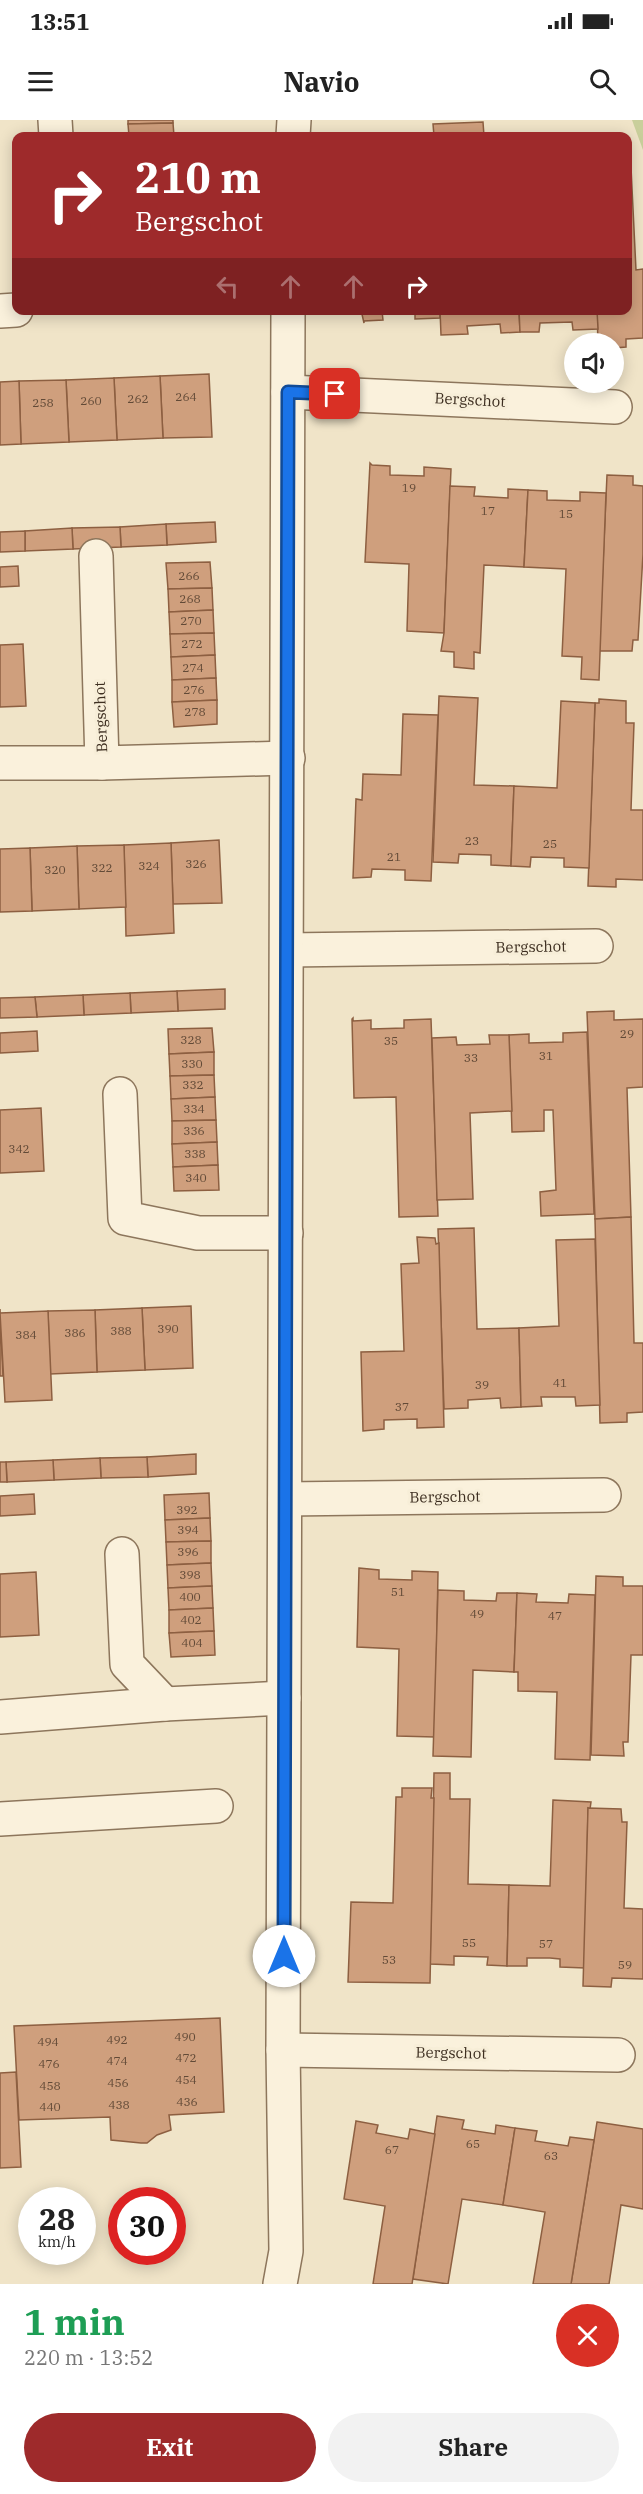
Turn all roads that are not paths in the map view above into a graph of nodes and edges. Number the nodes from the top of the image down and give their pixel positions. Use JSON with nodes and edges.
{"nodes":[{"id":1,"x":288,"y":315,"type":"edge"},
{"id":2,"x":288,"y":392,"type":"junction"},
{"id":3,"x":615,"y":406,"type":"dead end"},
{"id":4,"x":96,"y":556,"type":"dead end"},
{"id":5,"x":288,"y":758,"type":"junction"},
{"id":6,"x":0,"y":763,"type":"edge"},
{"id":7,"x":102,"y":763,"type":"junction"},
{"id":8,"x":596,"y":946,"type":"dead end"},
{"id":9,"x":287,"y":950,"type":"junction"},
{"id":10,"x":120,"y":1094,"type":"dead end"},
{"id":11,"x":286,"y":1233,"type":"junction"},
{"id":12,"x":604,"y":1495,"type":"dead end"},
{"id":13,"x":285,"y":1499,"type":"junction"},
{"id":14,"x":122,"y":1554,"type":"dead end"},
{"id":15,"x":284,"y":1698,"type":"junction"},
{"id":16,"x":165,"y":1704,"type":"junction"},
{"id":17,"x":0,"y":1717,"type":"edge"},
{"id":18,"x":216,"y":1806,"type":"dead end"},
{"id":19,"x":0,"y":1819,"type":"edge"},
{"id":20,"x":283,"y":2050,"type":"junction"},
{"id":21,"x":618,"y":2055,"type":"dead end"},
{"id":22,"x":280,"y":2284,"type":"edge"}],
"edges":[{"from":1,"to":2,"type":"street"},
{"from":2,"to":3,"type":"street","name":"Bergschot"},
{"from":2,"to":5,"type":"street"},
{"from":4,"to":7,"type":"street","name":"Bergschot"},
{"from":5,"to":7,"type":"street","name":"Bergschot"},
{"from":5,"to":9,"type":"street"},
{"from":6,"to":7,"type":"street"},
{"from":8,"to":9,"type":"street","name":"Bergschot"},
{"from":9,"to":11,"type":"street"},
{"from":10,"to":11,"type":"street"},
{"from":11,"to":13,"type":"street"},
{"from":12,"to":13,"type":"street","name":"Bergschot"},
{"from":13,"to":15,"type":"street"},
{"from":14,"to":16,"type":"street"},
{"from":15,"to":16,"type":"street"},
{"from":15,"to":20,"type":"street"},
{"from":16,"to":17,"type":"street"},
{"from":18,"to":19,"type":"street"},
{"from":20,"to":21,"type":"street","name":"Bergschot"},
{"from":20,"to":22,"type":"street"}]}
